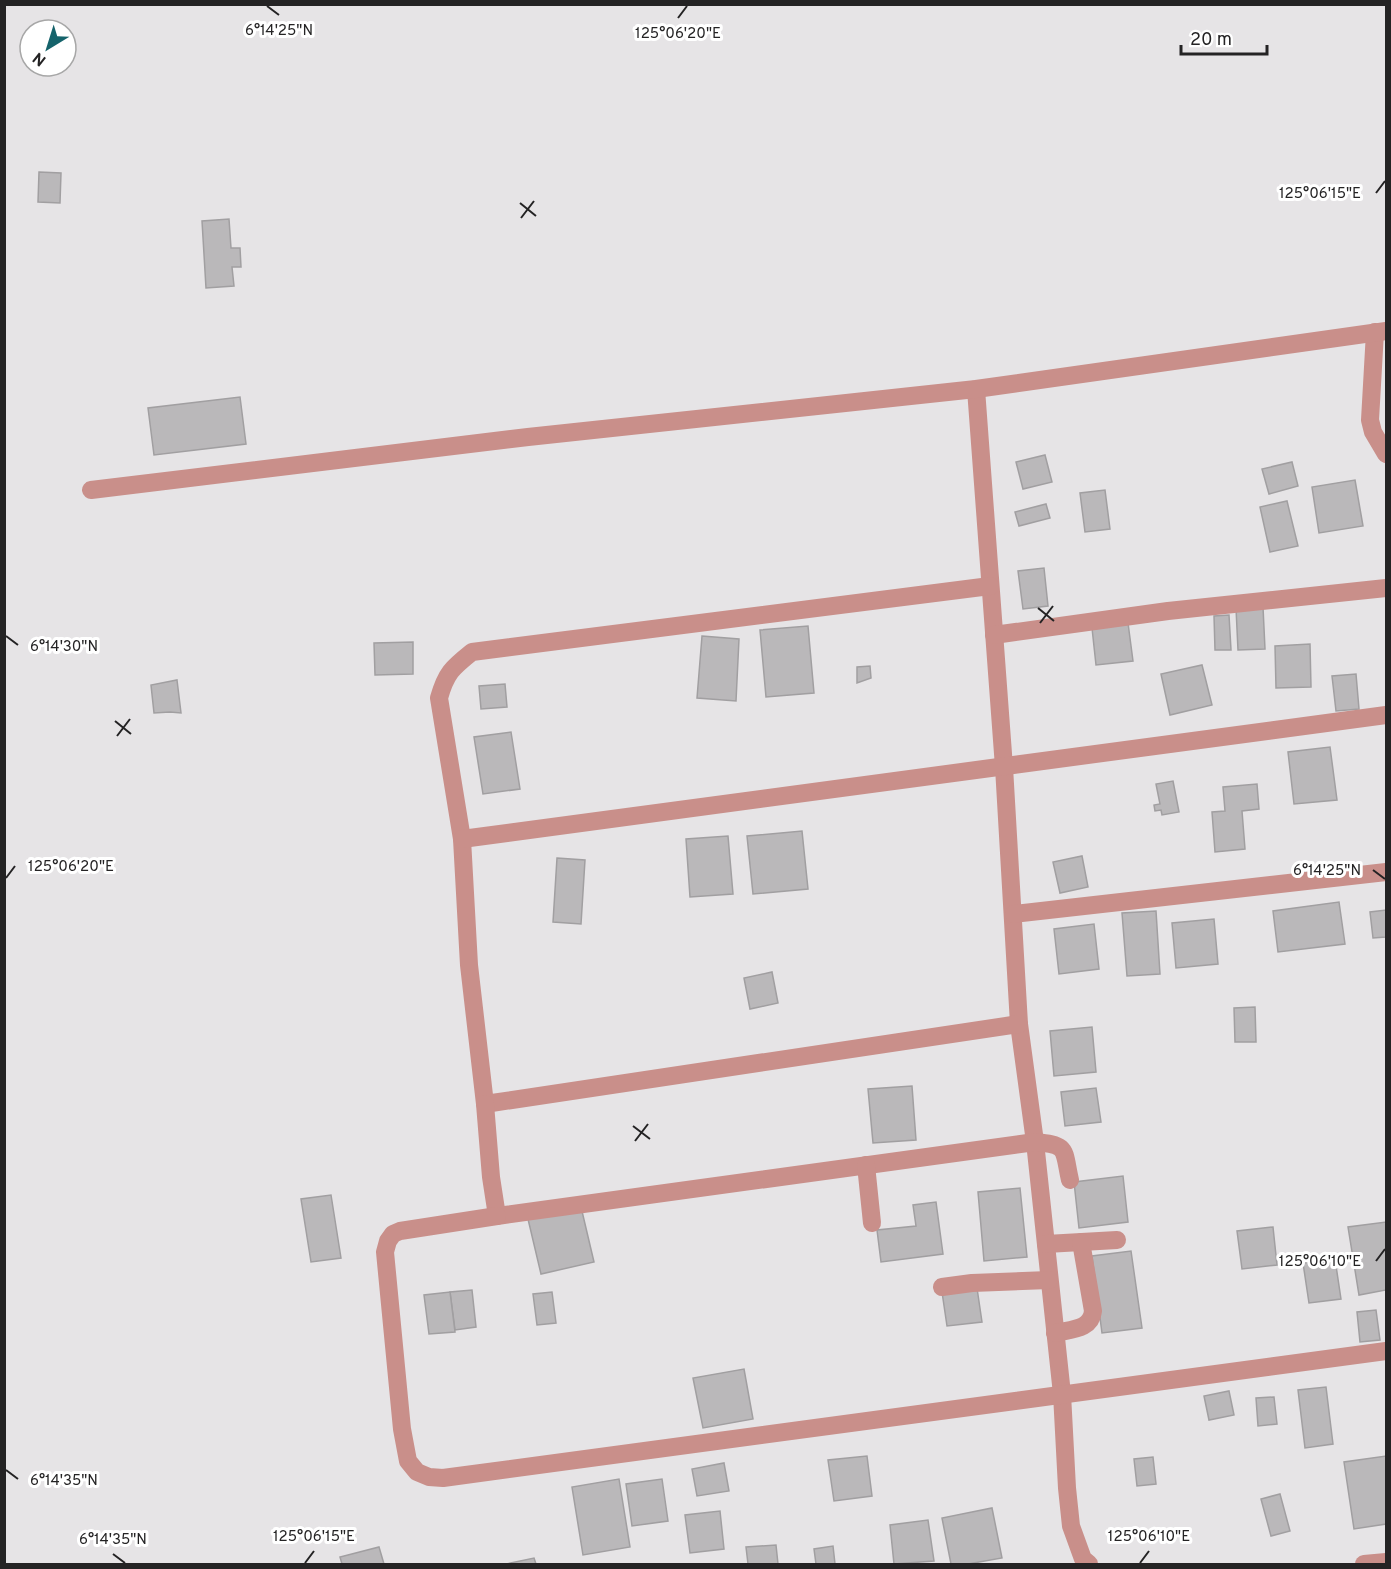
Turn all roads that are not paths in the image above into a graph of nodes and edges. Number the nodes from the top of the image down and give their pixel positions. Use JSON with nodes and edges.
{"nodes":[{"id":1,"x":1381,"y":331,"type":"edge"},
{"id":2,"x":976,"y":389,"type":"junction"},
{"id":3,"x":1386,"y":454,"type":"edge"},
{"id":4,"x":91,"y":490,"type":"dead end"},
{"id":5,"x":990,"y":586,"type":"junction"},
{"id":6,"x":1386,"y":588,"type":"edge"},
{"id":7,"x":994,"y":636,"type":"junction"},
{"id":8,"x":1386,"y":715,"type":"edge"},
{"id":9,"x":1004,"y":767,"type":"junction"},
{"id":10,"x":462,"y":839,"type":"junction"},
{"id":11,"x":1386,"y":872,"type":"edge"},
{"id":12,"x":1014,"y":914,"type":"junction"},
{"id":13,"x":1019,"y":1024,"type":"junction"},
{"id":14,"x":485,"y":1104,"type":"junction"},
{"id":15,"x":1035,"y":1142,"type":"junction"},
{"id":16,"x":866,"y":1165,"type":"junction"},
{"id":17,"x":1070,"y":1180,"type":"dead end"},
{"id":18,"x":497,"y":1216,"type":"junction"},
{"id":19,"x":872,"y":1223,"type":"dead end"},
{"id":20,"x":1117,"y":1240,"type":"dead end"},
{"id":21,"x":1081,"y":1242,"type":"junction"},
{"id":22,"x":1046,"y":1244,"type":"junction"},
{"id":23,"x":1049,"y":1280,"type":"junction"},
{"id":24,"x":942,"y":1287,"type":"dead end"},
{"id":25,"x":1055,"y":1333,"type":"junction"},
{"id":26,"x":1386,"y":1351,"type":"edge"},
{"id":27,"x":1062,"y":1394,"type":"junction"},
{"id":28,"x":1386,"y":1562,"type":"edge"},
{"id":29,"x":1089,"y":1564,"type":"edge"},
{"id":30,"x":1364,"y":1564,"type":"edge"}],
"edges":[{"from":1,"to":2,"type":"street"},
{"from":1,"to":3,"type":"street"},
{"from":2,"to":4,"type":"street"},
{"from":2,"to":5,"type":"street"},
{"from":5,"to":7,"type":"street"},
{"from":5,"to":10,"type":"street"},
{"from":6,"to":7,"type":"street"},
{"from":7,"to":9,"type":"street"},
{"from":8,"to":9,"type":"street"},
{"from":9,"to":10,"type":"street"},
{"from":9,"to":12,"type":"street"},
{"from":10,"to":14,"type":"street"},
{"from":11,"to":12,"type":"street"},
{"from":12,"to":13,"type":"street"},
{"from":13,"to":14,"type":"street"},
{"from":13,"to":15,"type":"street"},
{"from":14,"to":18,"type":"street"},
{"from":15,"to":16,"type":"street"},
{"from":15,"to":17,"type":"street"},
{"from":15,"to":22,"type":"street"},
{"from":16,"to":18,"type":"street"},
{"from":16,"to":19,"type":"street"},
{"from":18,"to":27,"type":"street"},
{"from":20,"to":21,"type":"street"},
{"from":21,"to":22,"type":"street"},
{"from":21,"to":25,"type":"street"},
{"from":22,"to":23,"type":"street"},
{"from":23,"to":24,"type":"street"},
{"from":23,"to":25,"type":"street"},
{"from":25,"to":27,"type":"street"},
{"from":26,"to":27,"type":"street"},
{"from":27,"to":29,"type":"street"},
{"from":28,"to":30,"type":"street"}]}
